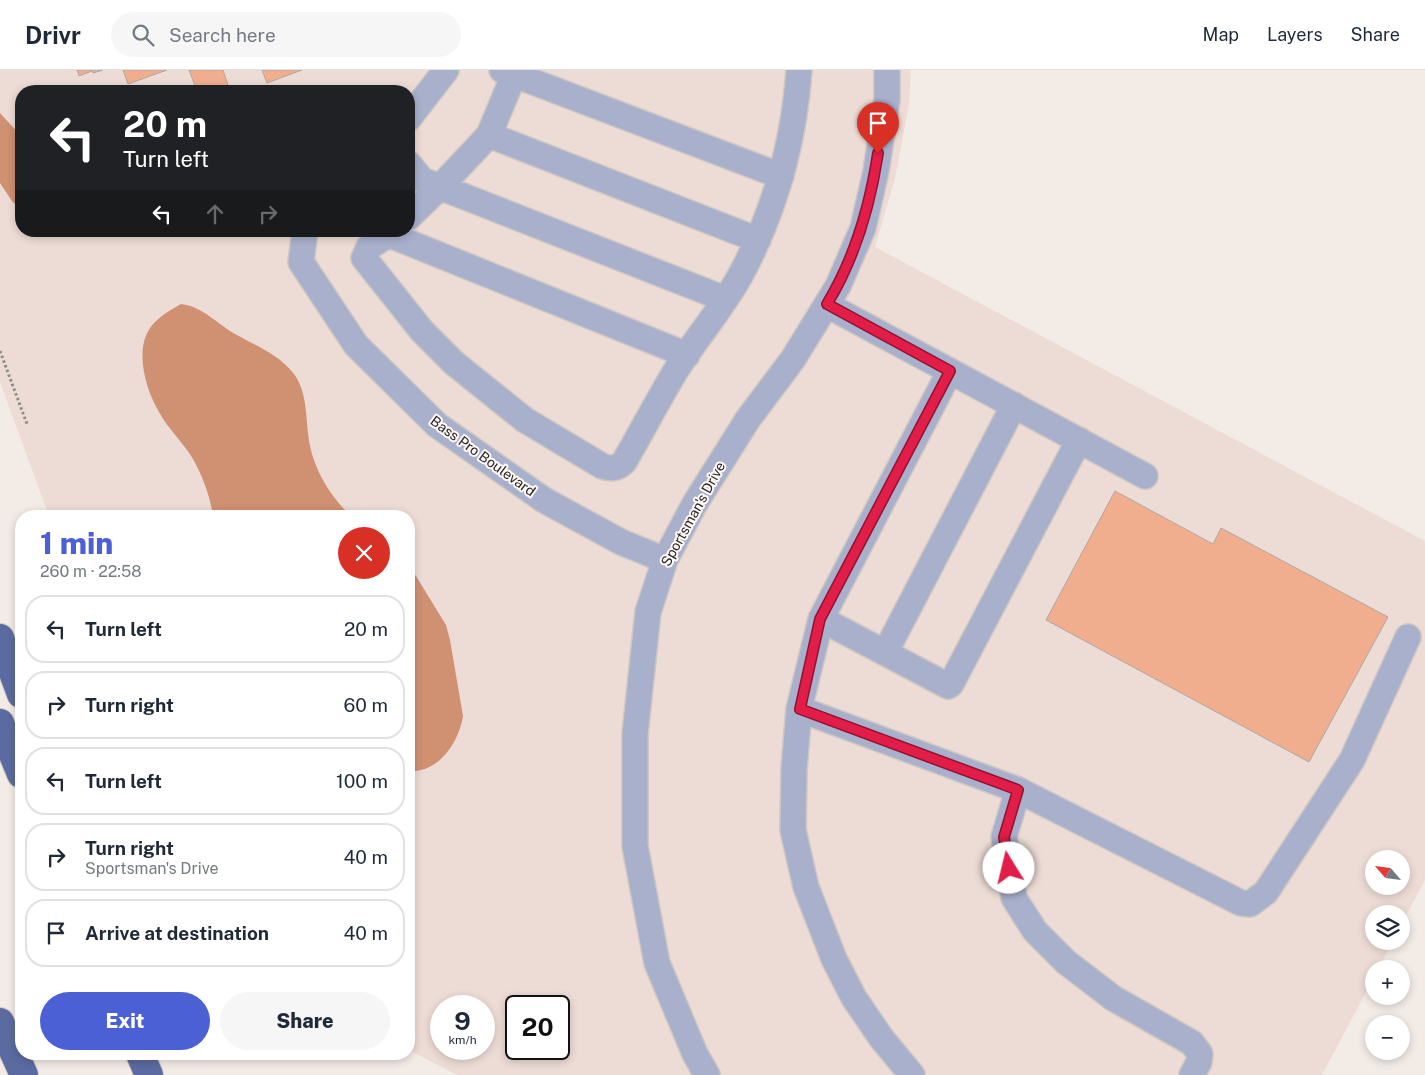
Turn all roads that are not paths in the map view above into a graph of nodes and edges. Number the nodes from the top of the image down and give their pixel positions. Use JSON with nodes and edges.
{"nodes":[{"id":1,"x":446,"y":70,"type":"edge"},
{"id":2,"x":799,"y":70,"type":"edge"},
{"id":3,"x":887,"y":70,"type":"edge"},
{"id":4,"x":511,"y":72,"type":"edge"},
{"id":5,"x":415,"y":110,"type":"edge"},
{"id":6,"x":489,"y":135,"type":"junction"},
{"id":7,"x":415,"y":171,"type":"edge"},
{"id":8,"x":780,"y":176,"type":"junction"},
{"id":9,"x":440,"y":187,"type":"junction"},
{"id":10,"x":415,"y":211,"type":"edge"},
{"id":11,"x":304,"y":237,"type":"edge"},
{"id":12,"x":385,"y":237,"type":"edge"},
{"id":13,"x":402,"y":237,"type":"edge"},
{"id":14,"x":758,"y":240,"type":"junction"},
{"id":15,"x":725,"y":299,"type":"junction"},
{"id":16,"x":827,"y":304,"type":"junction"},
{"id":17,"x":687,"y":355,"type":"junction"},
{"id":18,"x":950,"y":371,"type":"junction"},
{"id":19,"x":1014,"y":405,"type":"junction"},
{"id":20,"x":1079,"y":440,"type":"junction"},
{"id":21,"x":1145,"y":476,"type":"dead end"},
{"id":22,"x":665,"y":560,"type":"junction"},
{"id":23,"x":820,"y":619,"type":"junction"},
{"id":24,"x":1408,"y":637,"type":"dead end"},
{"id":25,"x":0,"y":638,"type":"edge"},
{"id":26,"x":885,"y":653,"type":"junction"},
{"id":27,"x":15,"y":678,"type":"edge"},
{"id":28,"x":800,"y":709,"type":"junction"},
{"id":29,"x":0,"y":724,"type":"edge"},
{"id":30,"x":15,"y":760,"type":"edge"},
{"id":31,"x":1018,"y":790,"type":"junction"},
{"id":32,"x":0,"y":1022,"type":"edge"},
{"id":33,"x":15,"y":1055,"type":"edge"},
{"id":34,"x":17,"y":1060,"type":"edge"},
{"id":35,"x":143,"y":1060,"type":"edge"},
{"id":36,"x":24,"y":1075,"type":"edge"},
{"id":37,"x":149,"y":1075,"type":"edge"},
{"id":38,"x":707,"y":1075,"type":"edge"},
{"id":39,"x":912,"y":1075,"type":"edge"},
{"id":40,"x":1192,"y":1075,"type":"edge"}],
"edges":[{"from":1,"to":5,"type":"street"},
{"from":2,"to":8,"type":"street"},
{"from":3,"to":16,"type":"street","name":"Sportsman's Drive"},
{"from":4,"to":6,"type":"street"},
{"from":4,"to":8,"type":"street"},
{"from":6,"to":9,"type":"street"},
{"from":6,"to":14,"type":"street"},
{"from":7,"to":9,"type":"street"},
{"from":8,"to":14,"type":"street"},
{"from":9,"to":10,"type":"street"},
{"from":9,"to":15,"type":"street"},
{"from":11,"to":22,"type":"street","name":"Bass Pro Boulevard"},
{"from":12,"to":17,"type":"street"},
{"from":13,"to":17,"type":"street"},
{"from":14,"to":15,"type":"street"},
{"from":15,"to":17,"type":"street"},
{"from":16,"to":18,"type":"street"},
{"from":16,"to":22,"type":"street","name":"Sportsman's Drive"},
{"from":18,"to":19,"type":"street"},
{"from":18,"to":23,"type":"street"},
{"from":19,"to":20,"type":"street"},
{"from":19,"to":26,"type":"street"},
{"from":20,"to":21,"type":"street"},
{"from":20,"to":26,"type":"street"},
{"from":22,"to":38,"type":"street","name":"Sportsman's Drive"},
{"from":23,"to":26,"type":"street"},
{"from":23,"to":28,"type":"street"},
{"from":24,"to":31,"type":"street"},
{"from":25,"to":27,"type":"highway"},
{"from":28,"to":31,"type":"street"},
{"from":28,"to":39,"type":"street"},
{"from":29,"to":30,"type":"highway"},
{"from":31,"to":40,"type":"street"},
{"from":32,"to":33,"type":"highway"},
{"from":34,"to":36,"type":"highway"},
{"from":35,"to":37,"type":"highway"}]}
